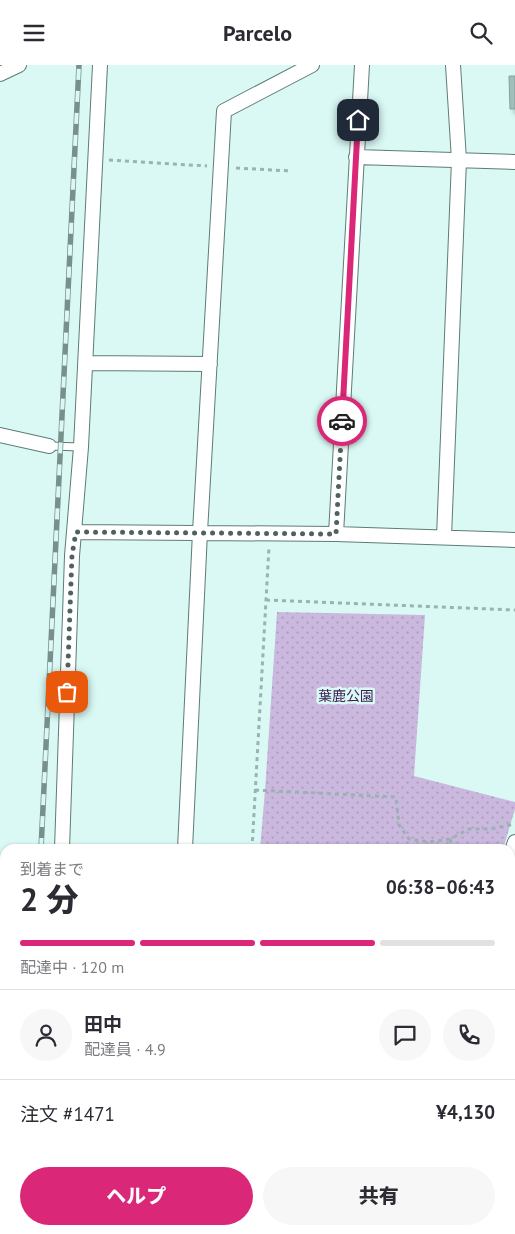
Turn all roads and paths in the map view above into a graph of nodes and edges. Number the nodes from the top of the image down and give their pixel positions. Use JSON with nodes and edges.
{"nodes":[{"id":1,"x":19,"y":65,"type":"edge"},
{"id":2,"x":100,"y":65,"type":"edge"},
{"id":3,"x":312,"y":65,"type":"edge"},
{"id":4,"x":362,"y":65,"type":"edge"},
{"id":5,"x":453,"y":65,"type":"edge"},
{"id":6,"x":0,"y":74,"type":"edge"},
{"id":7,"x":356,"y":157,"type":"junction"},
{"id":8,"x":96,"y":159,"type":"junction"},
{"id":9,"x":459,"y":160,"type":"junction"},
{"id":10,"x":515,"y":162,"type":"edge"},
{"id":11,"x":221,"y":167,"type":"junction"},
{"id":12,"x":291,"y":171,"type":"dead end"},
{"id":13,"x":86,"y":363,"type":"junction"},
{"id":14,"x":210,"y":364,"type":"junction"},
{"id":15,"x":0,"y":435,"type":"edge"},
{"id":16,"x":49,"y":446,"type":"joint"},
{"id":17,"x":81,"y":447,"type":"junction"},
{"id":18,"x":76,"y":532,"type":"junction"},
{"id":19,"x":200,"y":532,"type":"junction"},
{"id":20,"x":270,"y":533,"type":"junction"},
{"id":21,"x":336,"y":534,"type":"junction"},
{"id":22,"x":444,"y":537,"type":"junction"},
{"id":23,"x":515,"y":540,"type":"edge"},
{"id":24,"x":266,"y":601,"type":"junction"},
{"id":25,"x":515,"y":610,"type":"edge"},
{"id":26,"x":255,"y":790,"type":"junction"},
{"id":27,"x":515,"y":824,"type":"edge"},
{"id":28,"x":450,"y":839,"type":"junction"},
{"id":29,"x":62,"y":844,"type":"edge"},
{"id":30,"x":185,"y":844,"type":"edge"},
{"id":31,"x":252,"y":844,"type":"edge"},
{"id":32,"x":452,"y":844,"type":"edge"}],
"edges":[{"from":1,"to":6,"type":"street"},
{"from":2,"to":8,"type":"street"},
{"from":3,"to":11,"type":"street"},
{"from":4,"to":7,"type":"street"},
{"from":5,"to":9,"type":"street"},
{"from":7,"to":9,"type":"street"},
{"from":7,"to":21,"type":"street"},
{"from":8,"to":11,"type":"path"},
{"from":8,"to":13,"type":"street"},
{"from":9,"to":10,"type":"street"},
{"from":9,"to":22,"type":"street"},
{"from":11,"to":12,"type":"path"},
{"from":11,"to":14,"type":"street"},
{"from":13,"to":14,"type":"street"},
{"from":13,"to":17,"type":"street"},
{"from":14,"to":19,"type":"street"},
{"from":15,"to":16,"type":"street"},
{"from":16,"to":17,"type":"lane"},
{"from":17,"to":18,"type":"street"},
{"from":18,"to":19,"type":"street"},
{"from":18,"to":29,"type":"street"},
{"from":19,"to":20,"type":"street"},
{"from":19,"to":30,"type":"street"},
{"from":20,"to":21,"type":"street"},
{"from":20,"to":24,"type":"path"},
{"from":21,"to":22,"type":"street"},
{"from":22,"to":23,"type":"street"},
{"from":24,"to":25,"type":"path"},
{"from":24,"to":26,"type":"path"},
{"from":26,"to":28,"type":"path"},
{"from":26,"to":31,"type":"path"},
{"from":27,"to":28,"type":"path"},
{"from":28,"to":32,"type":"path"}]}
